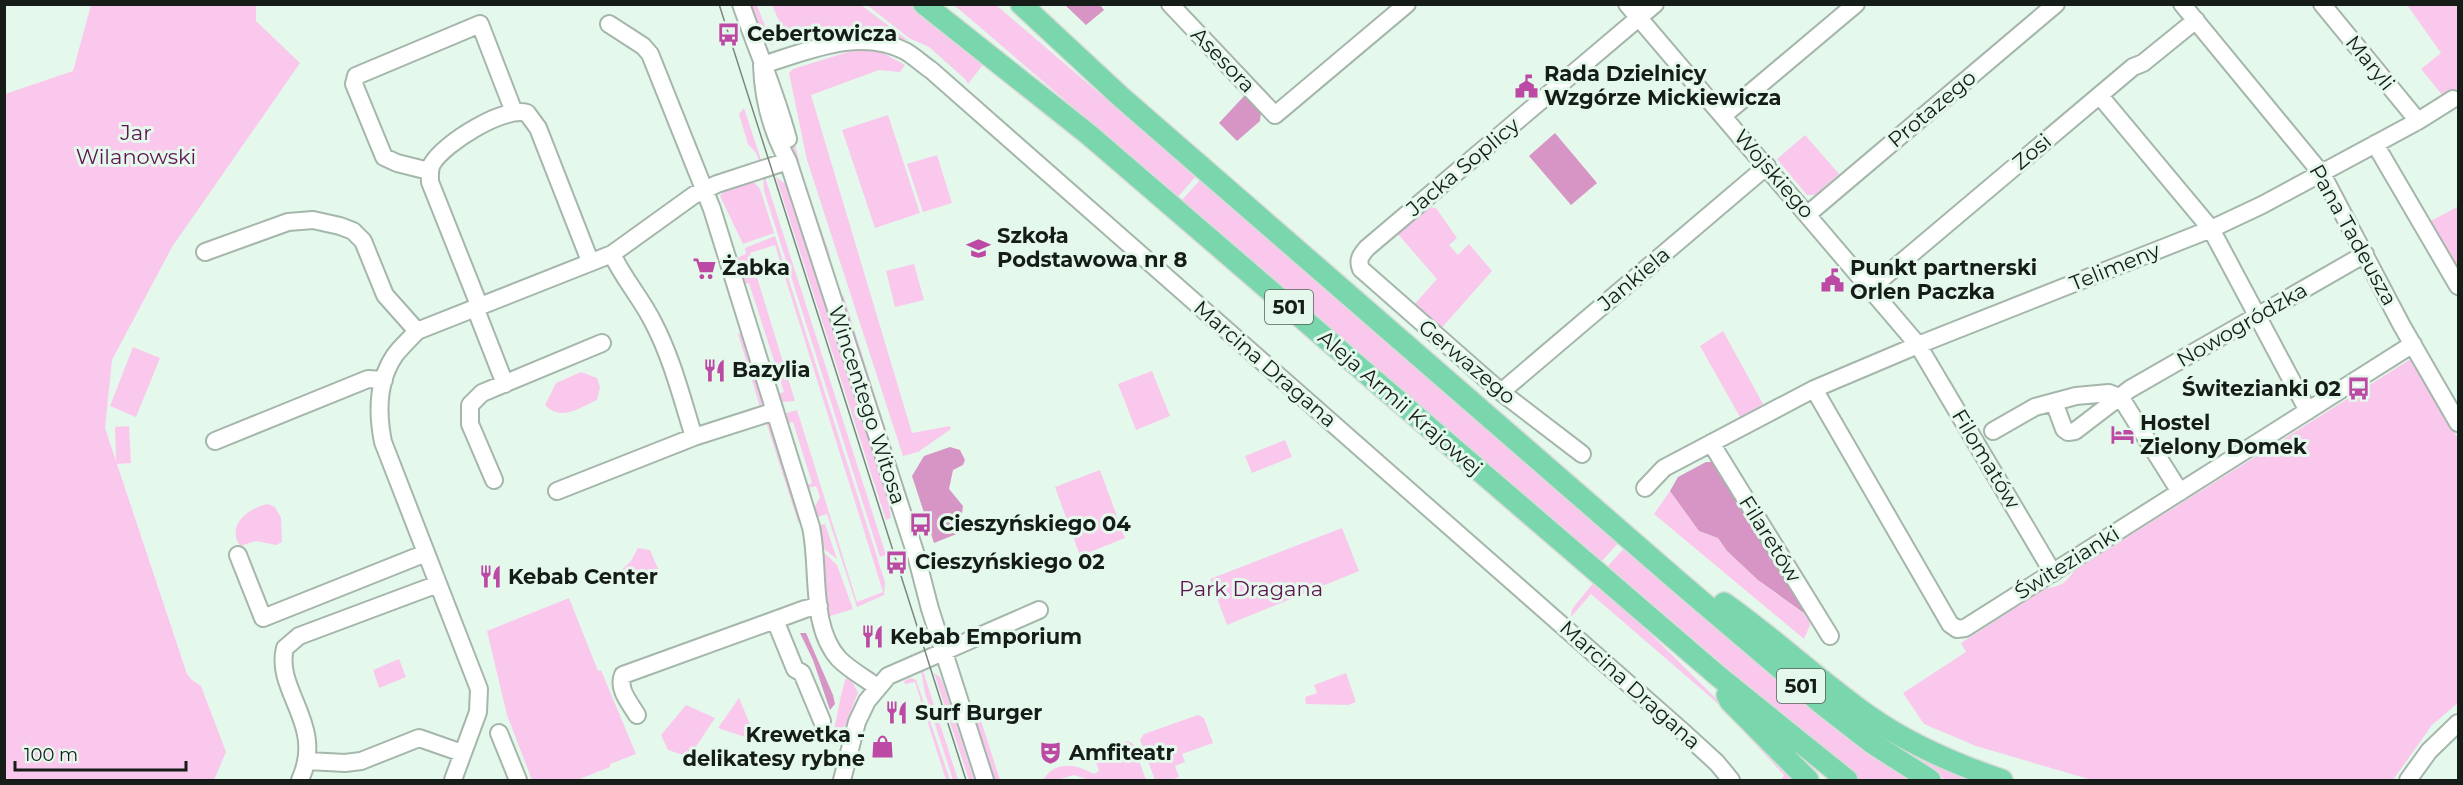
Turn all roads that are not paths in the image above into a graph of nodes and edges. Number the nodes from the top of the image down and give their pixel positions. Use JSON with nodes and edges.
{"nodes":[{"id":1,"x":741,"y":4,"type":"edge"},
{"id":2,"x":924,"y":4,"type":"edge"},
{"id":3,"x":1021,"y":4,"type":"edge"},
{"id":4,"x":1170,"y":4,"type":"edge"},
{"id":5,"x":1407,"y":4,"type":"edge"},
{"id":6,"x":1627,"y":4,"type":"edge"},
{"id":7,"x":1655,"y":4,"type":"edge"},
{"id":8,"x":1856,"y":4,"type":"edge"},
{"id":9,"x":2056,"y":4,"type":"edge"},
{"id":10,"x":2182,"y":4,"type":"edge"},
{"id":11,"x":2322,"y":4,"type":"edge"},
{"id":12,"x":1639,"y":18,"type":"junction"},
{"id":13,"x":2196,"y":20,"type":"junction"},
{"id":14,"x":609,"y":24,"type":"dead end"},
{"id":15,"x":762,"y":65,"type":"junction"},
{"id":16,"x":2100,"y":96,"type":"junction"},
{"id":17,"x":2453,"y":99,"type":"dead end"},
{"id":18,"x":514,"y":112,"type":"junction"},
{"id":19,"x":1724,"y":115,"type":"junction"},
{"id":20,"x":2418,"y":121,"type":"junction"},
{"id":21,"x":2375,"y":144,"type":"junction"},
{"id":22,"x":788,"y":160,"type":"junction"},
{"id":23,"x":1767,"y":166,"type":"junction"},
{"id":24,"x":429,"y":171,"type":"junction"},
{"id":25,"x":2322,"y":174,"type":"junction"},
{"id":26,"x":705,"y":190,"type":"junction"},
{"id":27,"x":1808,"y":214,"type":"junction"},
{"id":28,"x":2211,"y":229,"type":"junction"},
{"id":29,"x":205,"y":252,"type":"dead end"},
{"id":30,"x":612,"y":254,"type":"junction"},
{"id":31,"x":2365,"y":254,"type":"junction"},
{"id":32,"x":590,"y":261,"type":"junction"},
{"id":33,"x":1359,"y":264,"type":"joint"},
{"id":34,"x":2458,"y":286,"type":"edge"},
{"id":35,"x":1871,"y":288,"type":"junction"},
{"id":36,"x":477,"y":306,"type":"junction"},
{"id":37,"x":2257,"y":315,"type":"junction"},
{"id":38,"x":417,"y":331,"type":"junction"},
{"id":39,"x":602,"y":343,"type":"dead end"},
{"id":40,"x":2413,"y":344,"type":"junction"},
{"id":41,"x":1918,"y":345,"type":"junction"},
{"id":42,"x":384,"y":380,"type":"junction"},
{"id":43,"x":505,"y":384,"type":"junction"},
{"id":44,"x":1814,"y":389,"type":"junction"},
{"id":45,"x":1501,"y":392,"type":"junction"},
{"id":46,"x":2121,"y":398,"type":"junction"},
{"id":47,"x":2054,"y":402,"type":"junction"},
{"id":48,"x":775,"y":411,"type":"junction"},
{"id":49,"x":2308,"y":411,"type":"junction"},
{"id":50,"x":2458,"y":423,"type":"edge"},
{"id":51,"x":1993,"y":431,"type":"dead end"},
{"id":52,"x":694,"y":437,"type":"junction"},
{"id":53,"x":215,"y":441,"type":"dead end"},
{"id":54,"x":1711,"y":443,"type":"junction"},
{"id":55,"x":1582,"y":454,"type":"dead end"},
{"id":56,"x":494,"y":480,"type":"dead end"},
{"id":57,"x":1645,"y":488,"type":"dead end"},
{"id":58,"x":557,"y":491,"type":"dead end"},
{"id":59,"x":2180,"y":492,"type":"junction"},
{"id":60,"x":426,"y":553,"type":"junction"},
{"id":61,"x":238,"y":555,"type":"dead end"},
{"id":62,"x":2053,"y":573,"type":"junction"},
{"id":63,"x":1680,"y":583,"type":"junction"},
{"id":64,"x":438,"y":584,"type":"junction"},
{"id":65,"x":819,"y":606,"type":"junction"},
{"id":66,"x":1038,"y":610,"type":"dead end"},
{"id":67,"x":775,"y":621,"type":"junction"},
{"id":68,"x":1830,"y":636,"type":"dead end"},
{"id":69,"x":944,"y":651,"type":"junction"},
{"id":70,"x":1718,"y":676,"type":"junction"},
{"id":71,"x":877,"y":687,"type":"junction"},
{"id":72,"x":637,"y":715,"type":"dead end"},
{"id":73,"x":822,"y":721,"type":"dead end"},
{"id":74,"x":2458,"y":723,"type":"edge"},
{"id":75,"x":499,"y":733,"type":"dead end"},
{"id":76,"x":462,"y":753,"type":"junction"},
{"id":77,"x":308,"y":761,"type":"junction"},
{"id":78,"x":300,"y":780,"type":"edge"},
{"id":79,"x":453,"y":780,"type":"edge"},
{"id":80,"x":518,"y":780,"type":"edge"},
{"id":81,"x":842,"y":780,"type":"edge"},
{"id":82,"x":985,"y":780,"type":"edge"},
{"id":83,"x":1731,"y":780,"type":"edge"},
{"id":84,"x":1808,"y":780,"type":"edge"},
{"id":85,"x":1847,"y":780,"type":"edge"},
{"id":86,"x":1930,"y":780,"type":"edge"},
{"id":87,"x":2002,"y":780,"type":"edge"},
{"id":88,"x":2408,"y":780,"type":"edge"}],
"edges":[{"from":1,"to":15,"type":"street","name":"Wincentego Witosa"},
{"from":2,"to":70,"type":"main road","name":"Aleja Armii Krajowej","number":"501"},
{"from":3,"to":63,"type":"main road","number":"501"},
{"from":4,"to":5,"type":"street","name":"Asesora"},
{"from":6,"to":12,"type":"street","name":"Wojskiego"},
{"from":7,"to":12,"type":"street","name":"Jacka Soplicy"},
{"from":8,"to":19,"type":"street"},
{"from":9,"to":27,"type":"street","name":"Protazego"},
{"from":10,"to":13,"type":"street","name":"Pana Tadeusza"},
{"from":11,"to":20,"type":"street","name":"Maryli"},
{"from":12,"to":19,"type":"street","name":"Wojskiego"},
{"from":12,"to":33,"type":"street","name":"Jacka Soplicy"},
{"from":13,"to":16,"type":"street","name":"Zosi"},
{"from":13,"to":25,"type":"street","name":"Pana Tadeusza"},
{"from":14,"to":26,"type":"street"},
{"from":15,"to":22,"type":"street","name":"Wincentego Witosa"},
{"from":15,"to":83,"type":"street","name":"Marcina Dragana"},
{"from":16,"to":28,"type":"street"},
{"from":16,"to":35,"type":"street","name":"Zosi"},
{"from":17,"to":20,"type":"street","name":"Telimeny"},
{"from":18,"to":24,"type":"street"},
{"from":18,"to":24,"type":"street"},
{"from":18,"to":32,"type":"street"},
{"from":19,"to":23,"type":"street","name":"Wojskiego"},
{"from":20,"to":21,"type":"street","name":"Telimeny"},
{"from":21,"to":25,"type":"street","name":"Telimeny"},
{"from":21,"to":34,"type":"street"},
{"from":22,"to":26,"type":"street"},
{"from":22,"to":69,"type":"street","name":"Wincentego Witosa"},
{"from":23,"to":27,"type":"street","name":"Wojskiego"},
{"from":23,"to":45,"type":"street","name":"Jankiela"},
{"from":24,"to":36,"type":"street"},
{"from":25,"to":28,"type":"street","name":"Telimeny"},
{"from":25,"to":31,"type":"street","name":"Pana Tadeusza"},
{"from":26,"to":30,"type":"street"},
{"from":26,"to":48,"type":"street"},
{"from":27,"to":35,"type":"street","name":"Wojskiego"},
{"from":28,"to":37,"type":"street"},
{"from":28,"to":41,"type":"street","name":"Telimeny"},
{"from":29,"to":38,"type":"street"},
{"from":30,"to":32,"type":"street"},
{"from":30,"to":52,"type":"street"},
{"from":31,"to":37,"type":"street","name":"Nowogródzka"},
{"from":31,"to":40,"type":"street","name":"Pana Tadeusza"},
{"from":32,"to":36,"type":"street"},
{"from":33,"to":45,"type":"street","name":"Gerwazego"},
{"from":35,"to":41,"type":"street","name":"Wojskiego"},
{"from":36,"to":38,"type":"street"},
{"from":36,"to":43,"type":"street"},
{"from":37,"to":46,"type":"street","name":"Nowogródzka"},
{"from":37,"to":49,"type":"street"},
{"from":38,"to":42,"type":"street"},
{"from":39,"to":43,"type":"street"},
{"from":40,"to":49,"type":"street","name":"Świtezianki"},
{"from":40,"to":50,"type":"street","name":"Pana Tadeusza"},
{"from":41,"to":44,"type":"street","name":"Telimeny"},
{"from":41,"to":62,"type":"street","name":"Filomatów"},
{"from":42,"to":53,"type":"street"},
{"from":42,"to":60,"type":"street"},
{"from":43,"to":56,"type":"street"},
{"from":44,"to":54,"type":"street","name":"Telimeny"},
{"from":44,"to":62,"type":"street","name":"Świtezianki"},
{"from":45,"to":55,"type":"street","name":"Gerwazego"},
{"from":46,"to":47,"type":"street"},
{"from":46,"to":47,"type":"street","name":"Nowogródzka"},
{"from":46,"to":59,"type":"street"},
{"from":47,"to":51,"type":"street"},
{"from":48,"to":52,"type":"street"},
{"from":48,"to":65,"type":"street"},
{"from":49,"to":59,"type":"street","name":"Świtezianki"},
{"from":52,"to":58,"type":"street"},
{"from":54,"to":57,"type":"street","name":"Telimeny"},
{"from":54,"to":68,"type":"street","name":"Filaretów"},
{"from":59,"to":62,"type":"street","name":"Świtezianki"},
{"from":60,"to":61,"type":"street"},
{"from":60,"to":64,"type":"street"},
{"from":63,"to":86,"type":"main road","number":"501"},
{"from":63,"to":87,"type":"main road"},
{"from":64,"to":76,"type":"street"},
{"from":64,"to":77,"type":"street"},
{"from":65,"to":67,"type":"street"},
{"from":65,"to":71,"type":"street"},
{"from":66,"to":69,"type":"street"},
{"from":67,"to":72,"type":"street"},
{"from":67,"to":73,"type":"street"},
{"from":69,"to":71,"type":"street"},
{"from":69,"to":82,"type":"street","name":"Wincentego Witosa"},
{"from":70,"to":84,"type":"main road"},
{"from":70,"to":85,"type":"main road","name":"Aleja Armii Krajowej","number":"501"},
{"from":71,"to":81,"type":"street"},
{"from":74,"to":88,"type":"street"},
{"from":75,"to":80,"type":"street"},
{"from":76,"to":77,"type":"street"},
{"from":76,"to":79,"type":"street"},
{"from":77,"to":78,"type":"street"}]}
